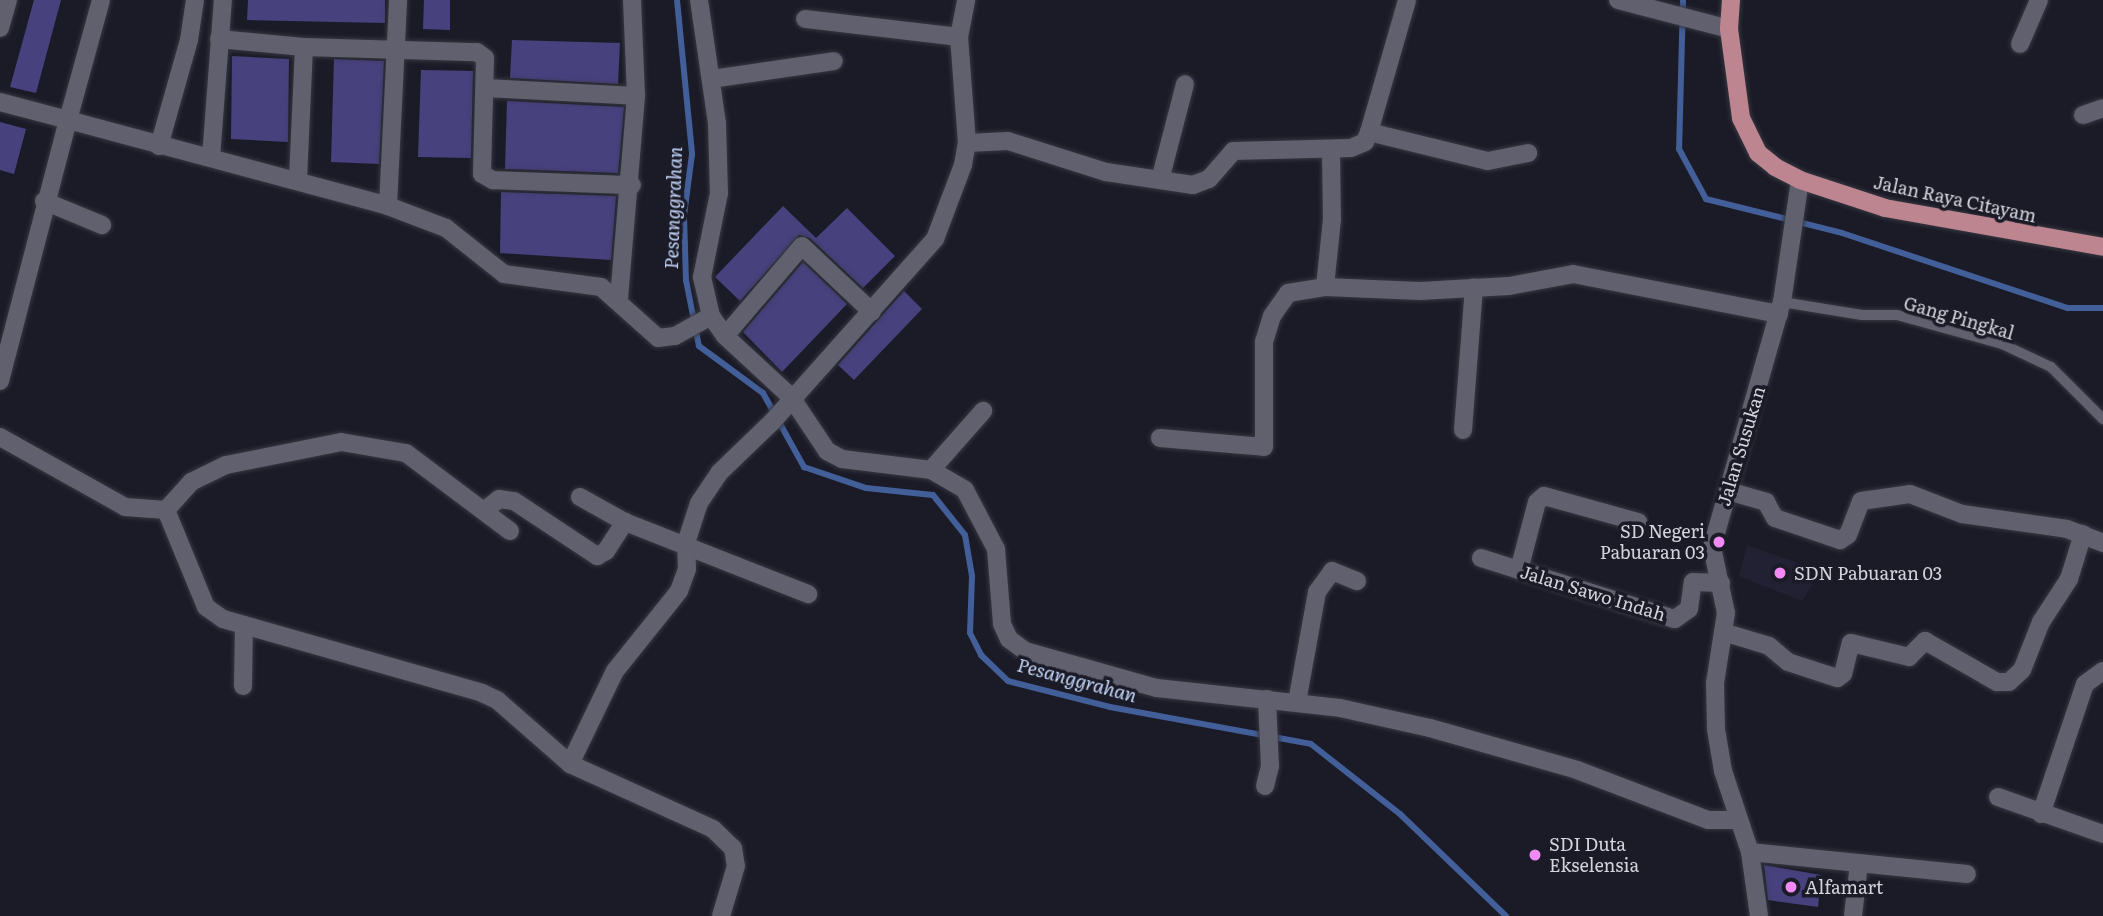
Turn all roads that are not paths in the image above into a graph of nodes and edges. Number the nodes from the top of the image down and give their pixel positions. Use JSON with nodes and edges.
{"nodes":[{"id":1,"x":8,"y":0,"type":"edge"},
{"id":2,"x":101,"y":0,"type":"edge"},
{"id":3,"x":195,"y":0,"type":"edge"},
{"id":4,"x":223,"y":0,"type":"edge"},
{"id":5,"x":398,"y":0,"type":"edge"},
{"id":6,"x":632,"y":0,"type":"edge"},
{"id":7,"x":699,"y":0,"type":"edge"},
{"id":8,"x":966,"y":0,"type":"edge"},
{"id":9,"x":1407,"y":0,"type":"edge"},
{"id":10,"x":1618,"y":0,"type":"edge"},
{"id":11,"x":1731,"y":0,"type":"edge"},
{"id":12,"x":2039,"y":0,"type":"edge"},
{"id":13,"x":806,"y":19,"type":"dead end"},
{"id":14,"x":0,"y":29,"type":"edge"},
{"id":15,"x":1729,"y":29,"type":"junction"},
{"id":16,"x":959,"y":37,"type":"junction"},
{"id":17,"x":219,"y":39,"type":"junction"},
{"id":18,"x":2020,"y":44,"type":"dead end"},
{"id":19,"x":304,"y":47,"type":"junction"},
{"id":20,"x":395,"y":51,"type":"junction"},
{"id":21,"x":834,"y":61,"type":"dead end"},
{"id":22,"x":710,"y":79,"type":"junction"},
{"id":23,"x":1185,"y":84,"type":"dead end"},
{"id":24,"x":485,"y":88,"type":"junction"},
{"id":25,"x":636,"y":96,"type":"junction"},
{"id":26,"x":0,"y":102,"type":"edge"},
{"id":27,"x":2103,"y":108,"type":"edge"},
{"id":28,"x":2083,"y":115,"type":"dead end"},
{"id":29,"x":68,"y":120,"type":"junction"},
{"id":30,"x":1369,"y":132,"type":"junction"},
{"id":31,"x":967,"y":143,"type":"junction"},
{"id":32,"x":159,"y":146,"type":"junction"},
{"id":33,"x":1331,"y":151,"type":"junction"},
{"id":34,"x":1528,"y":153,"type":"dead end"},
{"id":35,"x":211,"y":158,"type":"junction"},
{"id":36,"x":298,"y":179,"type":"junction"},
{"id":37,"x":1160,"y":180,"type":"junction"},
{"id":38,"x":1800,"y":180,"type":"junction"},
{"id":39,"x":632,"y":185,"type":"junction"},
{"id":40,"x":44,"y":201,"type":"junction"},
{"id":41,"x":387,"y":206,"type":"junction"},
{"id":42,"x":102,"y":225,"type":"dead end"},
{"id":43,"x":2103,"y":247,"type":"edge"},
{"id":44,"x":1325,"y":287,"type":"junction"},
{"id":45,"x":1474,"y":287,"type":"junction"},
{"id":46,"x":619,"y":300,"type":"junction"},
{"id":47,"x":1781,"y":308,"type":"junction"},
{"id":48,"x":872,"y":312,"type":"junction"},
{"id":49,"x":706,"y":319,"type":"junction"},
{"id":50,"x":725,"y":336,"type":"junction"},
{"id":51,"x":0,"y":381,"type":"edge"},
{"id":52,"x":789,"y":401,"type":"junction"},
{"id":53,"x":983,"y":411,"type":"dead end"},
{"id":54,"x":2103,"y":419,"type":"edge"},
{"id":55,"x":1463,"y":430,"type":"dead end"},
{"id":56,"x":0,"y":437,"type":"edge"},
{"id":57,"x":1160,"y":438,"type":"dead end"},
{"id":58,"x":931,"y":470,"type":"junction"},
{"id":59,"x":1728,"y":491,"type":"junction"},
{"id":60,"x":580,"y":497,"type":"dead end"},
{"id":61,"x":170,"y":505,"type":"junction"},
{"id":62,"x":485,"y":510,"type":"junction"},
{"id":63,"x":625,"y":522,"type":"junction"},
{"id":64,"x":1638,"y":523,"type":"dead end"},
{"id":65,"x":510,"y":531,"type":"dead end"},
{"id":66,"x":2083,"y":534,"type":"junction"},
{"id":67,"x":686,"y":543,"type":"junction"},
{"id":68,"x":2103,"y":543,"type":"edge"},
{"id":69,"x":1480,"y":558,"type":"dead end"},
{"id":70,"x":1519,"y":570,"type":"junction"},
{"id":71,"x":1357,"y":581,"type":"dead end"},
{"id":72,"x":1721,"y":583,"type":"junction"},
{"id":73,"x":808,"y":594,"type":"dead end"},
{"id":74,"x":244,"y":625,"type":"junction"},
{"id":75,"x":1723,"y":632,"type":"junction"},
{"id":76,"x":2103,"y":671,"type":"edge"},
{"id":77,"x":243,"y":686,"type":"dead end"},
{"id":78,"x":1297,"y":702,"type":"junction"},
{"id":79,"x":1268,"y":708,"type":"junction"},
{"id":80,"x":570,"y":764,"type":"junction"},
{"id":81,"x":1265,"y":786,"type":"dead end"},
{"id":82,"x":1998,"y":797,"type":"dead end"},
{"id":83,"x":2041,"y":814,"type":"junction"},
{"id":84,"x":1738,"y":820,"type":"junction"},
{"id":85,"x":2103,"y":834,"type":"edge"},
{"id":86,"x":1750,"y":852,"type":"junction"},
{"id":87,"x":1858,"y":863,"type":"junction"},
{"id":88,"x":1968,"y":874,"type":"dead end"},
{"id":89,"x":721,"y":916,"type":"edge"},
{"id":90,"x":1759,"y":916,"type":"edge"},
{"id":91,"x":1853,"y":916,"type":"edge"}],
"edges":[{"from":1,"to":14,"type":"street"},
{"from":2,"to":29,"type":"street"},
{"from":3,"to":32,"type":"street"},
{"from":4,"to":17,"type":"street"},
{"from":5,"to":20,"type":"street"},
{"from":6,"to":25,"type":"street"},
{"from":7,"to":22,"type":"street"},
{"from":8,"to":16,"type":"street"},
{"from":9,"to":30,"type":"street"},
{"from":10,"to":15,"type":"street"},
{"from":11,"to":15,"type":"main road","name":"Jalan Raya Citayam"},
{"from":12,"to":18,"type":"street"},
{"from":13,"to":16,"type":"street"},
{"from":15,"to":38,"type":"main road","name":"Jalan Raya Citayam"},
{"from":16,"to":31,"type":"street"},
{"from":17,"to":19,"type":"street"},
{"from":17,"to":35,"type":"street"},
{"from":19,"to":20,"type":"street"},
{"from":19,"to":36,"type":"street"},
{"from":20,"to":24,"type":"street"},
{"from":20,"to":41,"type":"street"},
{"from":21,"to":22,"type":"street"},
{"from":22,"to":49,"type":"street"},
{"from":23,"to":37,"type":"street"},
{"from":24,"to":25,"type":"street"},
{"from":24,"to":39,"type":"street"},
{"from":25,"to":39,"type":"street"},
{"from":26,"to":29,"type":"street"},
{"from":27,"to":28,"type":"street"},
{"from":29,"to":32,"type":"street"},
{"from":29,"to":40,"type":"street"},
{"from":30,"to":33,"type":"street"},
{"from":30,"to":34,"type":"street"},
{"from":31,"to":37,"type":"street"},
{"from":31,"to":48,"type":"street"},
{"from":32,"to":35,"type":"street"},
{"from":33,"to":37,"type":"street"},
{"from":33,"to":44,"type":"street"},
{"from":35,"to":36,"type":"street"},
{"from":36,"to":41,"type":"street"},
{"from":38,"to":43,"type":"main road","name":"Jalan Raya Citayam"},
{"from":38,"to":47,"type":"street","name":"Jalan Susukan"},
{"from":39,"to":46,"type":"street"},
{"from":40,"to":42,"type":"street"},
{"from":40,"to":51,"type":"street"},
{"from":41,"to":46,"type":"street"},
{"from":44,"to":45,"type":"street"},
{"from":44,"to":57,"type":"street"},
{"from":45,"to":47,"type":"street"},
{"from":45,"to":55,"type":"street"},
{"from":46,"to":49,"type":"street"},
{"from":47,"to":54,"type":"lane","name":"Gang Pingkal"},
{"from":47,"to":59,"type":"street","name":"Jalan Susukan"},
{"from":48,"to":50,"type":"street"},
{"from":48,"to":52,"type":"street"},
{"from":49,"to":50,"type":"street"},
{"from":50,"to":52,"type":"street"},
{"from":52,"to":58,"type":"street"},
{"from":52,"to":67,"type":"street"},
{"from":53,"to":58,"type":"street"},
{"from":56,"to":61,"type":"street"},
{"from":58,"to":79,"type":"street"},
{"from":59,"to":66,"type":"street"},
{"from":59,"to":72,"type":"street","name":"Jalan Susukan"},
{"from":60,"to":63,"type":"street"},
{"from":61,"to":62,"type":"street"},
{"from":61,"to":74,"type":"street"},
{"from":62,"to":63,"type":"street"},
{"from":62,"to":65,"type":"street"},
{"from":63,"to":67,"type":"street"},
{"from":64,"to":70,"type":"street"},
{"from":66,"to":68,"type":"street"},
{"from":66,"to":75,"type":"street"},
{"from":67,"to":73,"type":"street"},
{"from":67,"to":80,"type":"street"},
{"from":69,"to":70,"type":"street","name":"Jalan Sawo Indah"},
{"from":70,"to":72,"type":"street","name":"Jalan Sawo Indah"},
{"from":71,"to":78,"type":"street"},
{"from":72,"to":75,"type":"street","name":"Jalan Susukan"},
{"from":74,"to":77,"type":"street"},
{"from":74,"to":80,"type":"street"},
{"from":75,"to":84,"type":"street","name":"Jalan Susukan"},
{"from":76,"to":83,"type":"street"},
{"from":78,"to":79,"type":"street"},
{"from":78,"to":84,"type":"street"},
{"from":79,"to":81,"type":"street"},
{"from":80,"to":89,"type":"street"},
{"from":82,"to":83,"type":"street"},
{"from":83,"to":85,"type":"street"},
{"from":84,"to":86,"type":"street","name":"Jalan Susukan"},
{"from":86,"to":87,"type":"street"},
{"from":86,"to":90,"type":"street","name":"Jalan Susukan"},
{"from":87,"to":88,"type":"street"},
{"from":87,"to":91,"type":"street"}]}
